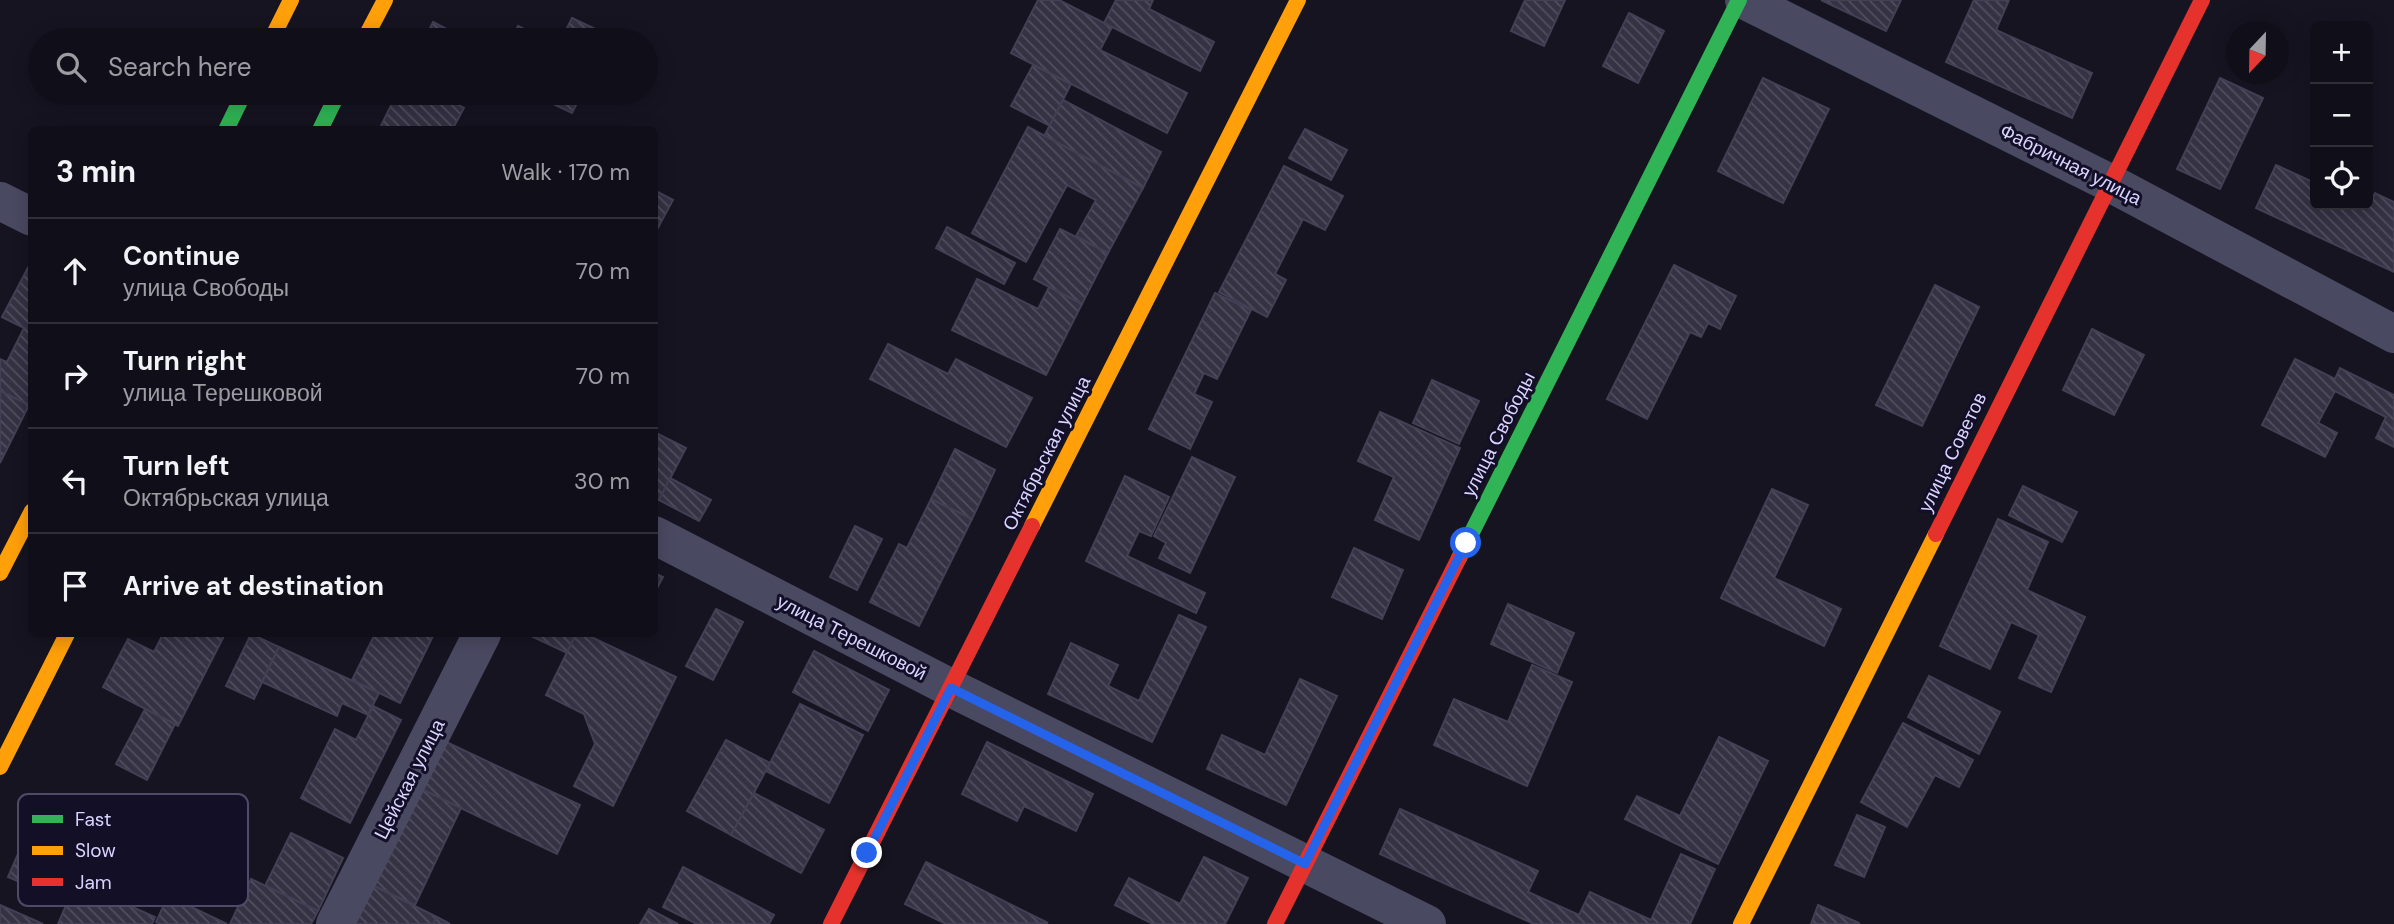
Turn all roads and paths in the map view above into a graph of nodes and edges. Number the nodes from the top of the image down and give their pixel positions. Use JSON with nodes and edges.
{"nodes":[{"id":1,"x":291,"y":0,"type":"edge"},
{"id":2,"x":384,"y":0,"type":"edge"},
{"id":3,"x":1298,"y":0,"type":"edge"},
{"id":4,"x":1742,"y":0,"type":"edge"},
{"id":5,"x":2202,"y":0,"type":"edge"},
{"id":6,"x":277,"y":28,"type":"edge"},
{"id":7,"x":370,"y":28,"type":"edge"},
{"id":8,"x":238,"y":105,"type":"edge"},
{"id":9,"x":332,"y":105,"type":"edge"},
{"id":10,"x":228,"y":126,"type":"edge"},
{"id":11,"x":322,"y":126,"type":"edge"},
{"id":12,"x":2110,"y":183,"type":"junction"},
{"id":13,"x":0,"y":201,"type":"edge"},
{"id":14,"x":28,"y":215,"type":"edge"},
{"id":15,"x":2394,"y":334,"type":"edge"},
{"id":16,"x":28,"y":519,"type":"edge"},
{"id":17,"x":658,"y":537,"type":"edge"},
{"id":18,"x":0,"y":573,"type":"edge"},
{"id":19,"x":65,"y":637,"type":"edge"},
{"id":20,"x":480,"y":637,"type":"edge"},
{"id":21,"x":951,"y":688,"type":"junction"},
{"id":22,"x":0,"y":767,"type":"edge"},
{"id":23,"x":1305,"y":864,"type":"junction"},
{"id":24,"x":335,"y":924,"type":"edge"},
{"id":25,"x":831,"y":924,"type":"edge"},
{"id":26,"x":1275,"y":924,"type":"edge"},
{"id":27,"x":1427,"y":924,"type":"edge"},
{"id":28,"x":1741,"y":924,"type":"edge"}],
"edges":[{"from":1,"to":6,"type":"street"},
{"from":2,"to":7,"type":"street"},
{"from":3,"to":21,"type":"street","name":"Октябрьская улица"},
{"from":4,"to":12,"type":"street","name":"Фабричная улица"},
{"from":4,"to":23,"type":"street","name":"улица Свободы"},
{"from":5,"to":12,"type":"street","name":"улица Советов"},
{"from":8,"to":10,"type":"street"},
{"from":9,"to":11,"type":"street"},
{"from":12,"to":15,"type":"street","name":"Фабричная улица"},
{"from":12,"to":28,"type":"street","name":"улица Советов"},
{"from":13,"to":14,"type":"street"},
{"from":16,"to":18,"type":"street"},
{"from":17,"to":21,"type":"street","name":"улица Терешковой"},
{"from":19,"to":22,"type":"street"},
{"from":20,"to":24,"type":"street","name":"Цейская улица"},
{"from":21,"to":23,"type":"street","name":"улица Терешковой"},
{"from":21,"to":25,"type":"street","name":"Октябрьская улица"},
{"from":23,"to":26,"type":"street","name":"улица Свободы"},
{"from":23,"to":27,"type":"street","name":"улица Терешковой"}]}
